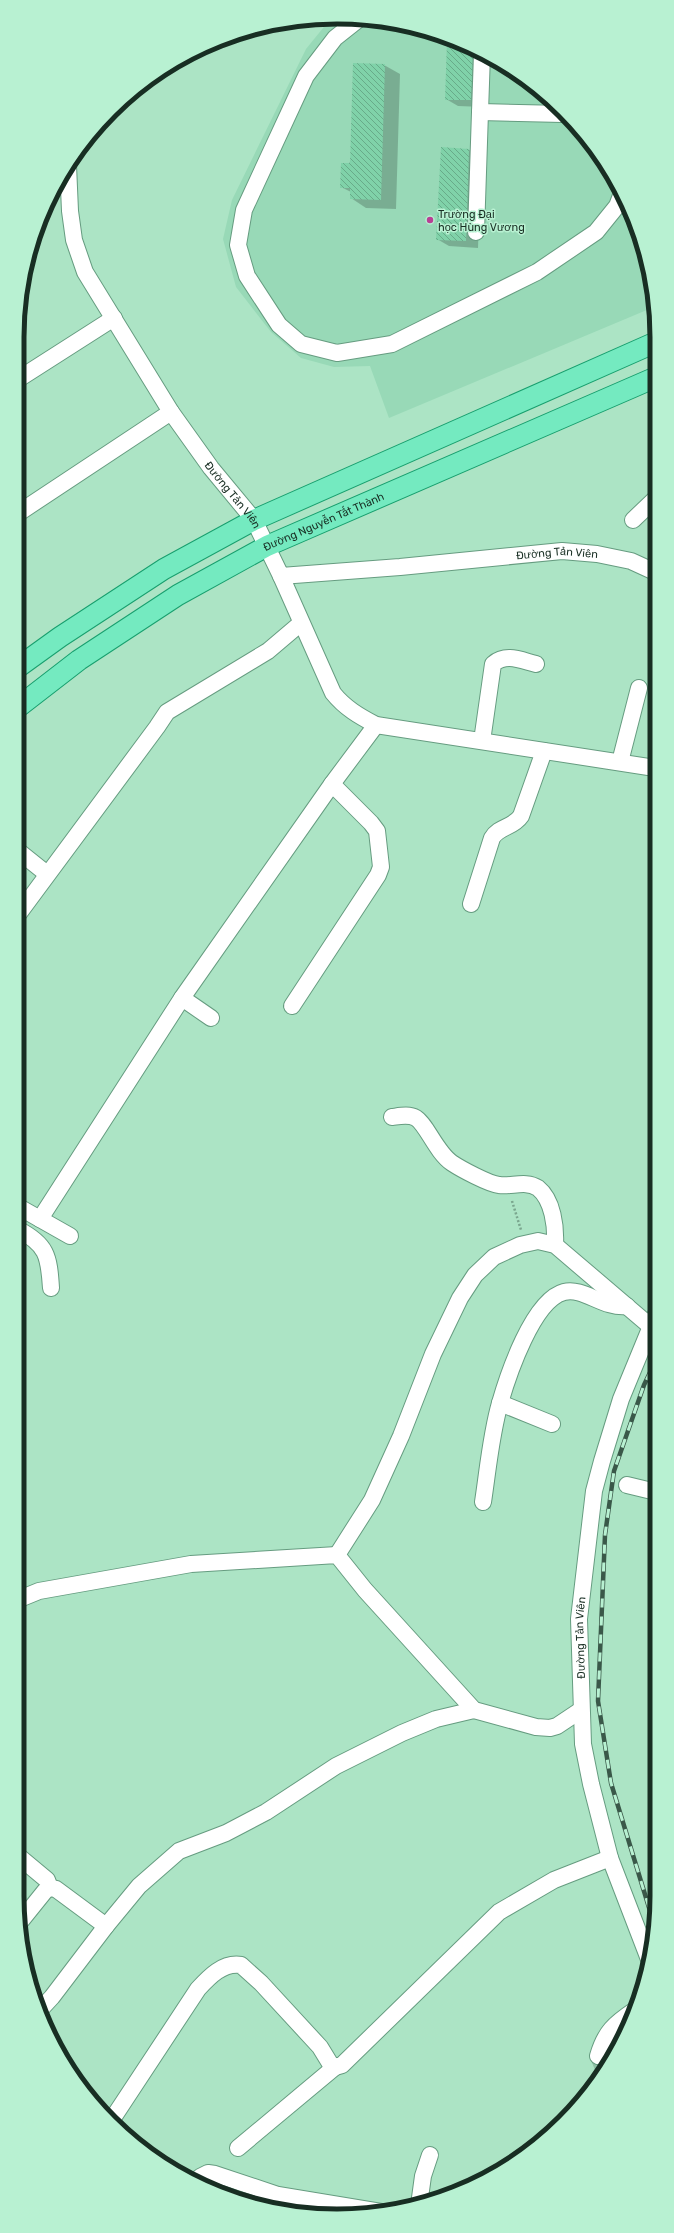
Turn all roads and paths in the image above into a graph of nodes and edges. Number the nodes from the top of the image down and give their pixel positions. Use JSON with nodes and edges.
{"nodes":[{"id":1,"x":352,"y":25,"type":"edge"},
{"id":2,"x":482,"y":60,"type":"edge"},
{"id":3,"x":480,"y":112,"type":"junction"},
{"id":4,"x":556,"y":114,"type":"edge"},
{"id":5,"x":68,"y":176,"type":"edge"},
{"id":6,"x":619,"y":201,"type":"edge"},
{"id":7,"x":476,"y":232,"type":"dead end"},
{"id":8,"x":114,"y":318,"type":"junction"},
{"id":9,"x":650,"y":345,"type":"edge"},
{"id":10,"x":24,"y":376,"type":"edge"},
{"id":11,"x":650,"y":380,"type":"edge"},
{"id":12,"x":171,"y":412,"type":"junction"},
{"id":13,"x":650,"y":504,"type":"edge"},
{"id":14,"x":24,"y":509,"type":"edge"},
{"id":15,"x":254,"y":520,"type":"junction"},
{"id":16,"x":633,"y":520,"type":"dead end"},
{"id":17,"x":267,"y":546,"type":"junction"},
{"id":18,"x":650,"y":570,"type":"edge"},
{"id":19,"x":281,"y":576,"type":"junction"},
{"id":20,"x":302,"y":623,"type":"junction"},
{"id":21,"x":24,"y":663,"type":"edge"},
{"id":22,"x":536,"y":664,"type":"dead end"},
{"id":23,"x":639,"y":688,"type":"dead end"},
{"id":24,"x":24,"y":703,"type":"edge"},
{"id":25,"x":376,"y":725,"type":"junction"},
{"id":26,"x":482,"y":741,"type":"junction"},
{"id":27,"x":544,"y":751,"type":"junction"},
{"id":28,"x":620,"y":762,"type":"junction"},
{"id":29,"x":650,"y":767,"type":"edge"},
{"id":30,"x":332,"y":784,"type":"junction"},
{"id":31,"x":24,"y":856,"type":"edge"},
{"id":32,"x":47,"y":874,"type":"junction"},
{"id":33,"x":471,"y":904,"type":"dead end"},
{"id":34,"x":24,"y":906,"type":"edge"},
{"id":35,"x":182,"y":998,"type":"junction"},
{"id":36,"x":292,"y":1006,"type":"dead end"},
{"id":37,"x":211,"y":1018,"type":"dead end"},
{"id":38,"x":392,"y":1117,"type":"dead end"},
{"id":39,"x":512,"y":1201,"type":"dead end"},
{"id":40,"x":24,"y":1210,"type":"edge"},
{"id":41,"x":40,"y":1219,"type":"junction"},
{"id":42,"x":24,"y":1232,"type":"edge"},
{"id":43,"x":70,"y":1236,"type":"dead end"},
{"id":44,"x":525,"y":1244,"type":"junction"},
{"id":45,"x":555,"y":1245,"type":"junction"},
{"id":46,"x":52,"y":1288,"type":"dead end"},
{"id":47,"x":627,"y":1306,"type":"junction"},
{"id":48,"x":650,"y":1318,"type":"edge"},
{"id":49,"x":650,"y":1327,"type":"edge"},
{"id":50,"x":500,"y":1403,"type":"junction"},
{"id":51,"x":552,"y":1424,"type":"dead end"},
{"id":52,"x":627,"y":1485,"type":"dead end"},
{"id":53,"x":650,"y":1491,"type":"edge"},
{"id":54,"x":483,"y":1502,"type":"dead end"},
{"id":55,"x":337,"y":1555,"type":"junction"},
{"id":56,"x":24,"y":1597,"type":"edge"},
{"id":57,"x":474,"y":1710,"type":"junction"},
{"id":58,"x":581,"y":1710,"type":"junction"},
{"id":59,"x":610,"y":1858,"type":"junction"},
{"id":60,"x":24,"y":1861,"type":"edge"},
{"id":61,"x":50,"y":1888,"type":"junction"},
{"id":62,"x":25,"y":1916,"type":"edge"},
{"id":63,"x":106,"y":1926,"type":"junction"},
{"id":64,"x":645,"y":1949,"type":"edge"},
{"id":65,"x":44,"y":2006,"type":"edge"},
{"id":66,"x":626,"y":2017,"type":"edge"},
{"id":67,"x":598,"y":2056,"type":"tunnel mouth"},
{"id":68,"x":336,"y":2067,"type":"junction"},
{"id":69,"x":115,"y":2116,"type":"edge"},
{"id":70,"x":238,"y":2148,"type":"dead end"},
{"id":71,"x":430,"y":2156,"type":"dead end"},
{"id":72,"x":200,"y":2177,"type":"dead end"},
{"id":73,"x":420,"y":2197,"type":"edge"},
{"id":74,"x":357,"y":2208,"type":"edge"}],
"edges":[{"from":1,"to":6,"type":"street"},
{"from":2,"to":3,"type":"street"},
{"from":3,"to":4,"type":"street"},
{"from":3,"to":7,"type":"street"},
{"from":5,"to":8,"type":"street","name":"Đường Tản Viên"},
{"from":8,"to":10,"type":"street"},
{"from":8,"to":12,"type":"street","name":"Đường Tản Viên"},
{"from":9,"to":15,"type":"main road"},
{"from":11,"to":17,"type":"main road","name":"Đường Nguyễn Tất Thành"},
{"from":12,"to":14,"type":"street"},
{"from":12,"to":15,"type":"street","name":"Đường Tản Viên"},
{"from":13,"to":16,"type":"street"},
{"from":15,"to":17,"type":"street","name":"Đường Tản Viên"},
{"from":15,"to":21,"type":"main road"},
{"from":17,"to":19,"type":"street","name":"Đường Tản Viên"},
{"from":17,"to":24,"type":"main road","name":"Đường Nguyễn Tất Thành"},
{"from":18,"to":19,"type":"street","name":"Đường Tản Viên"},
{"from":19,"to":20,"type":"street"},
{"from":20,"to":25,"type":"street"},
{"from":20,"to":32,"type":"street"},
{"from":22,"to":26,"type":"street"},
{"from":23,"to":28,"type":"street"},
{"from":25,"to":26,"type":"street"},
{"from":25,"to":30,"type":"street"},
{"from":26,"to":27,"type":"street"},
{"from":27,"to":28,"type":"street"},
{"from":27,"to":33,"type":"street"},
{"from":28,"to":29,"type":"street"},
{"from":30,"to":35,"type":"street"},
{"from":30,"to":36,"type":"street"},
{"from":31,"to":32,"type":"street"},
{"from":32,"to":34,"type":"street"},
{"from":35,"to":37,"type":"street"},
{"from":35,"to":41,"type":"street"},
{"from":38,"to":45,"type":"street"},
{"from":39,"to":44,"type":"path"},
{"from":40,"to":41,"type":"street"},
{"from":41,"to":43,"type":"street"},
{"from":42,"to":46,"type":"street"},
{"from":44,"to":45,"type":"street"},
{"from":44,"to":55,"type":"street"},
{"from":45,"to":47,"type":"street"},
{"from":47,"to":48,"type":"street"},
{"from":47,"to":50,"type":"street"},
{"from":49,"to":58,"type":"street","name":"Đường Tản Viên"},
{"from":50,"to":51,"type":"street"},
{"from":50,"to":54,"type":"street"},
{"from":52,"to":53,"type":"street"},
{"from":55,"to":56,"type":"street"},
{"from":55,"to":57,"type":"street"},
{"from":57,"to":58,"type":"street"},
{"from":57,"to":63,"type":"street"},
{"from":58,"to":59,"type":"street","name":"Đường Tản Viên"},
{"from":59,"to":64,"type":"street","name":"Đường Tản Viên"},
{"from":59,"to":68,"type":"street"},
{"from":60,"to":61,"type":"street"},
{"from":61,"to":62,"type":"street"},
{"from":61,"to":63,"type":"street"},
{"from":63,"to":65,"type":"street"},
{"from":66,"to":67,"type":"street"},
{"from":68,"to":69,"type":"street"},
{"from":68,"to":70,"type":"street"},
{"from":71,"to":73,"type":"street"},
{"from":72,"to":74,"type":"street"}]}
